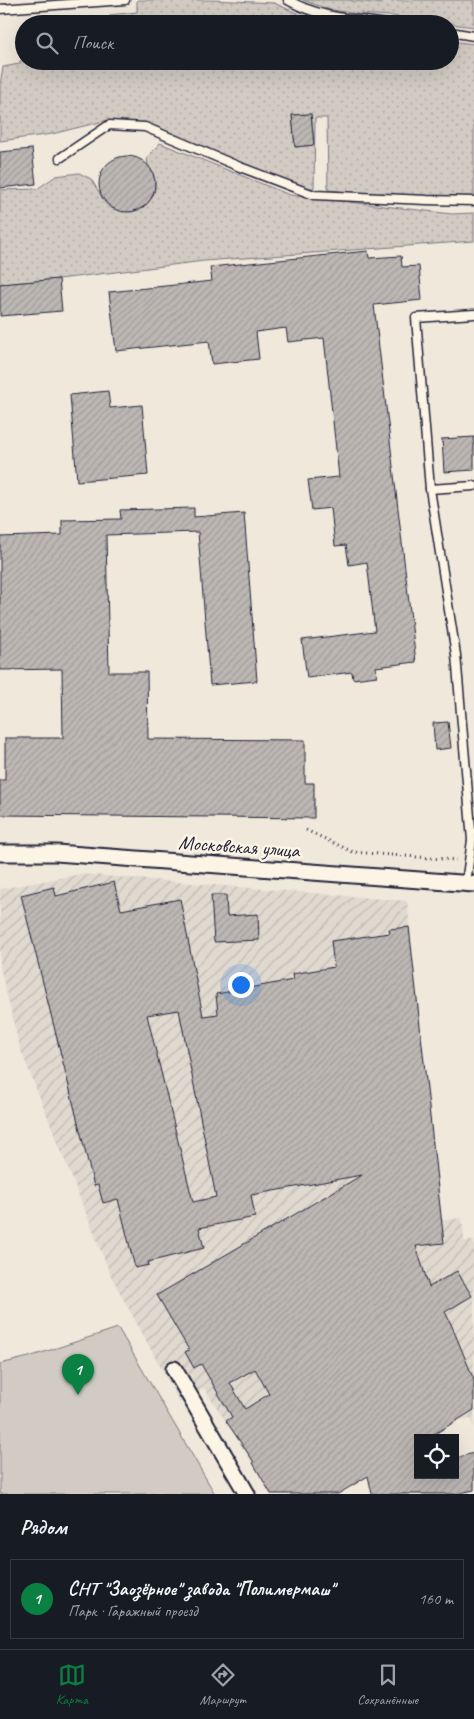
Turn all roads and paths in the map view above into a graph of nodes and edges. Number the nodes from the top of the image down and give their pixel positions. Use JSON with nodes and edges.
{"nodes":[{"id":1,"x":124,"y":0,"type":"edge"},
{"id":2,"x":288,"y":0,"type":"edge"},
{"id":3,"x":0,"y":9,"type":"edge"},
{"id":4,"x":324,"y":15,"type":"edge"},
{"id":5,"x":459,"y":34,"type":"edge"},
{"id":6,"x":474,"y":36,"type":"edge"},
{"id":7,"x":60,"y":158,"type":"dead end"},
{"id":8,"x":474,"y":201,"type":"edge"},
{"id":9,"x":474,"y":314,"type":"edge"},
{"id":10,"x":474,"y":486,"type":"edge"},
{"id":11,"x":430,"y":489,"type":"junction"},
{"id":12,"x":306,"y":830,"type":"dead end"},
{"id":13,"x":0,"y":853,"type":"edge"},
{"id":14,"x":465,"y":861,"type":"dead end"},
{"id":15,"x":470,"y":884,"type":"edge"},
{"id":16,"x":174,"y":1369,"type":"dead end"},
{"id":17,"x":247,"y":1494,"type":"edge"}],
"edges":[{"from":1,"to":3,"type":"lane"},
{"from":2,"to":4,"type":"lane"},
{"from":5,"to":6,"type":"lane"},
{"from":7,"to":8,"type":"lane"},
{"from":9,"to":11,"type":"lane"},
{"from":10,"to":11,"type":"lane"},
{"from":11,"to":15,"type":"lane"},
{"from":12,"to":14,"type":"path"},
{"from":13,"to":15,"type":"street","name":"Московская улица"},
{"from":16,"to":17,"type":"street"}]}
